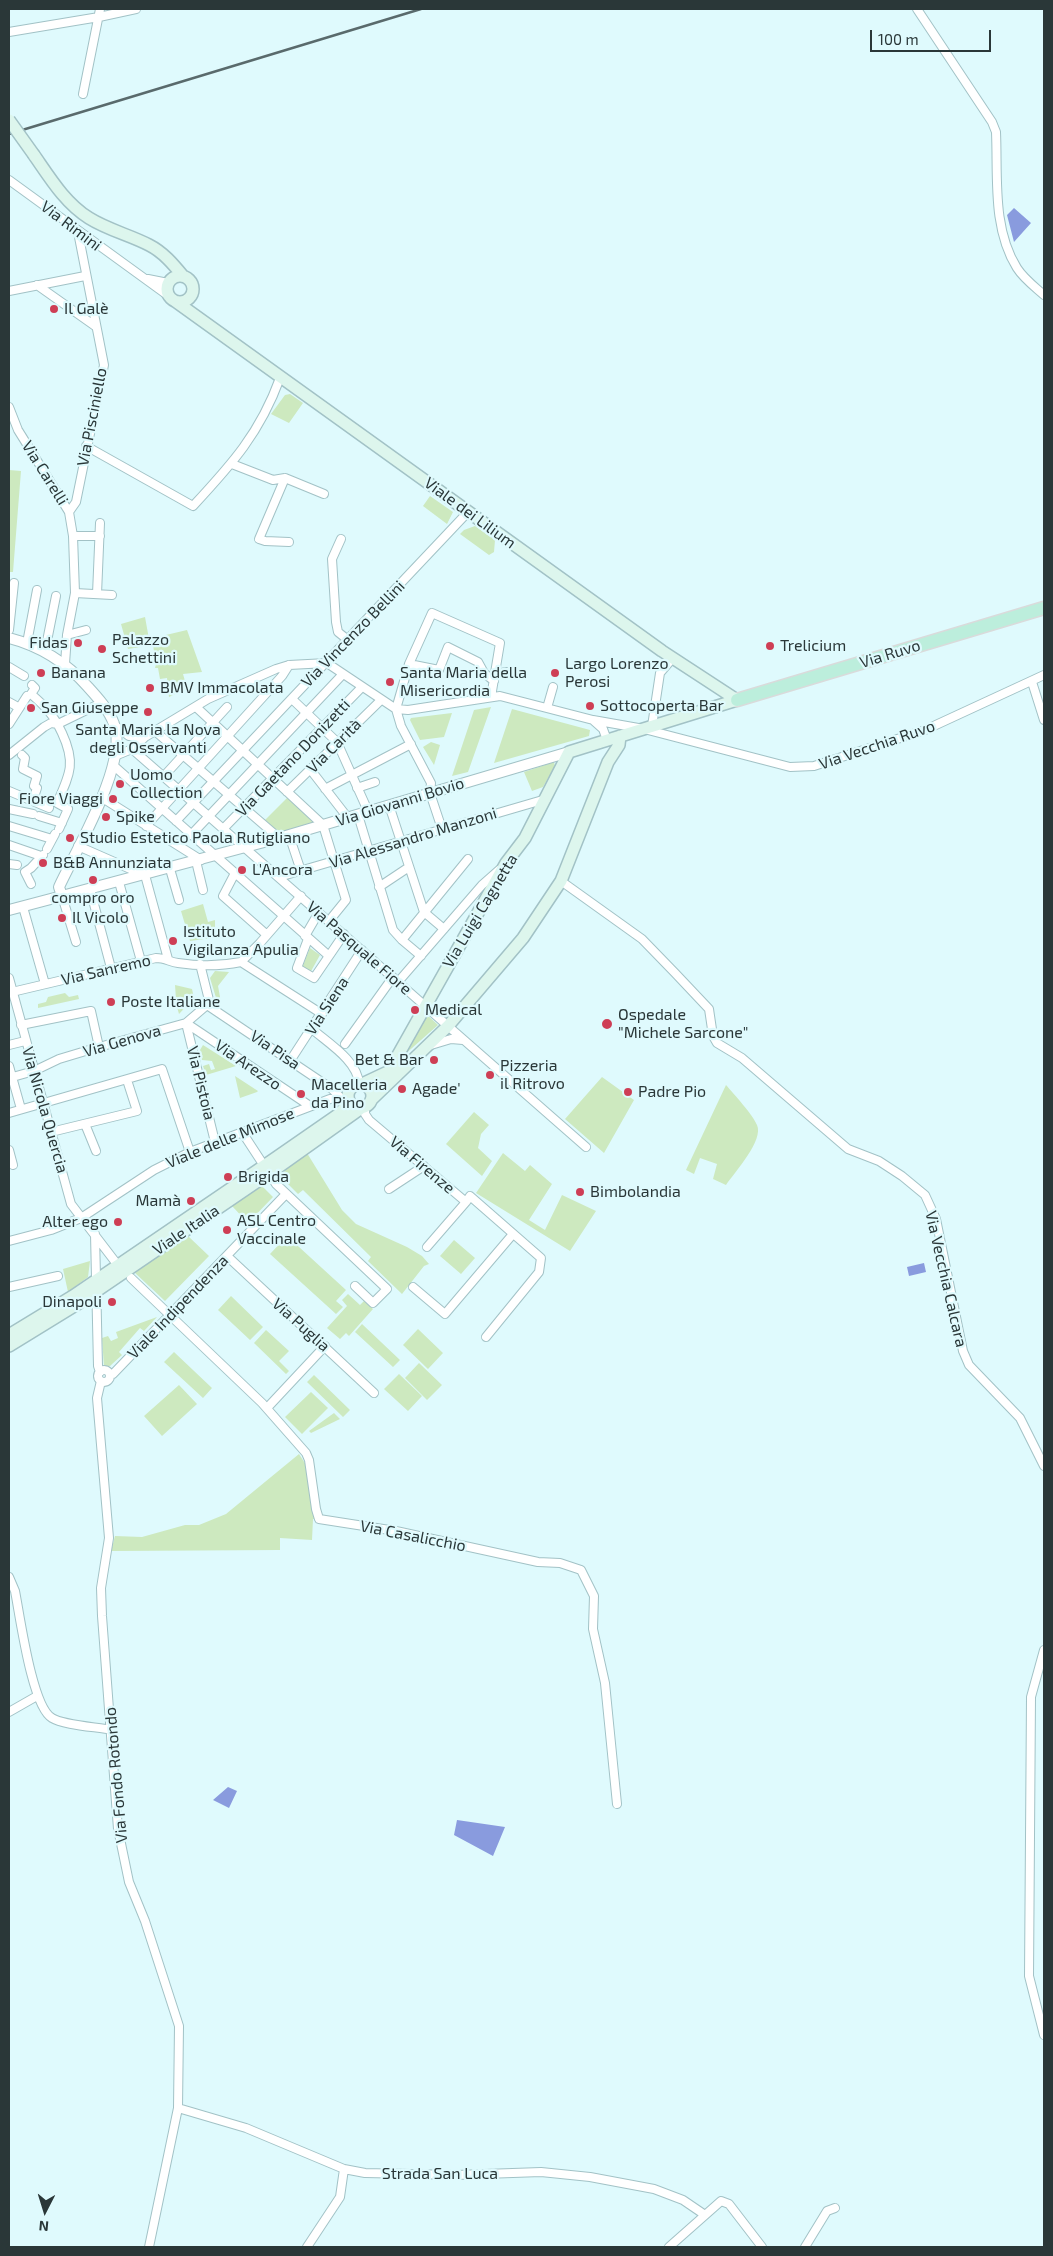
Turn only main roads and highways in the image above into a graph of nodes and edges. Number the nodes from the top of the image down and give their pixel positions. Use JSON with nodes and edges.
{"nodes":[{"id":1,"x":9,"y":120,"type":"edge"},
{"id":2,"x":157,"y":250,"type":"junction"},
{"id":3,"x":183,"y":276,"type":"junction"},
{"id":4,"x":168,"y":282,"type":"junction"},
{"id":5,"x":191,"y":296,"type":"junction"},
{"id":6,"x":172,"y":299,"type":"junction"},
{"id":7,"x":205,"y":323,"type":"junction"},
{"id":8,"x":1044,"y":608,"type":"edge"},
{"id":9,"x":736,"y":700,"type":"junction"},
{"id":10,"x":620,"y":736,"type":"junction"},
{"id":11,"x":595,"y":744,"type":"junction"},
{"id":12,"x":570,"y":752,"type":"joint"},
{"id":13,"x":608,"y":762,"type":"junction"},
{"id":14,"x":413,"y":1060,"type":"junction"},
{"id":15,"x":389,"y":1071,"type":"junction"},
{"id":16,"x":360,"y":1084,"type":"junction"},
{"id":17,"x":346,"y":1100,"type":"junction"},
{"id":18,"x":366,"y":1106,"type":"junction"},
{"id":19,"x":267,"y":1170,"type":"junction"},
{"id":20,"x":95,"y":1286,"type":"junction"},
{"id":21,"x":9,"y":1335,"type":"edge"},
{"id":22,"x":9,"y":1346,"type":"edge"}],
"edges":[{"from":1,"to":2,"type":"main road","name":"Viale dei Lilium","bridge":true},
{"from":2,"to":3,"type":"main road","name":"Viale dei Lilium"},
{"from":2,"to":4,"type":"main road"},
{"from":3,"to":4,"type":"main road"},
{"from":3,"to":5,"type":"main road","name":"Viale dei Lilium"},
{"from":4,"to":6,"type":"main road"},
{"from":5,"to":6,"type":"main road"},
{"from":5,"to":7,"type":"main road","name":"Viale dei Lilium"},
{"from":6,"to":7,"type":"main road","name":"Viale dei Lilium"},
{"from":7,"to":9,"type":"main road","name":"Viale dei Lilium"},
{"from":8,"to":9,"type":"main road","name":"Via Ruvo"},
{"from":9,"to":10,"type":"main road","name":"Via Giovanni Bovio"},
{"from":10,"to":11,"type":"main road","name":"Via Giovanni Bovio"},
{"from":10,"to":13,"type":"main road"},
{"from":11,"to":12,"type":"main road","name":"Via Giovanni Bovio"},
{"from":11,"to":13,"type":"main road"},
{"from":12,"to":15,"type":"main road","name":"Via Luigi Cagnetta"},
{"from":13,"to":14,"type":"main road"},
{"from":14,"to":15,"type":"main road"},
{"from":14,"to":18,"type":"main road"},
{"from":15,"to":16,"type":"main road"},
{"from":16,"to":17,"type":"main road","name":"Viale Italia"},
{"from":16,"to":18,"type":"main road"},
{"from":17,"to":18,"type":"main road"},
{"from":17,"to":19,"type":"main road","name":"Viale Italia"},
{"from":18,"to":19,"type":"main road","name":"Viale Italia"},
{"from":19,"to":20,"type":"main road","name":"Viale Italia"},
{"from":20,"to":21,"type":"main road","name":"Viale Italia"},
{"from":20,"to":22,"type":"main road","name":"Viale Italia"}]}
